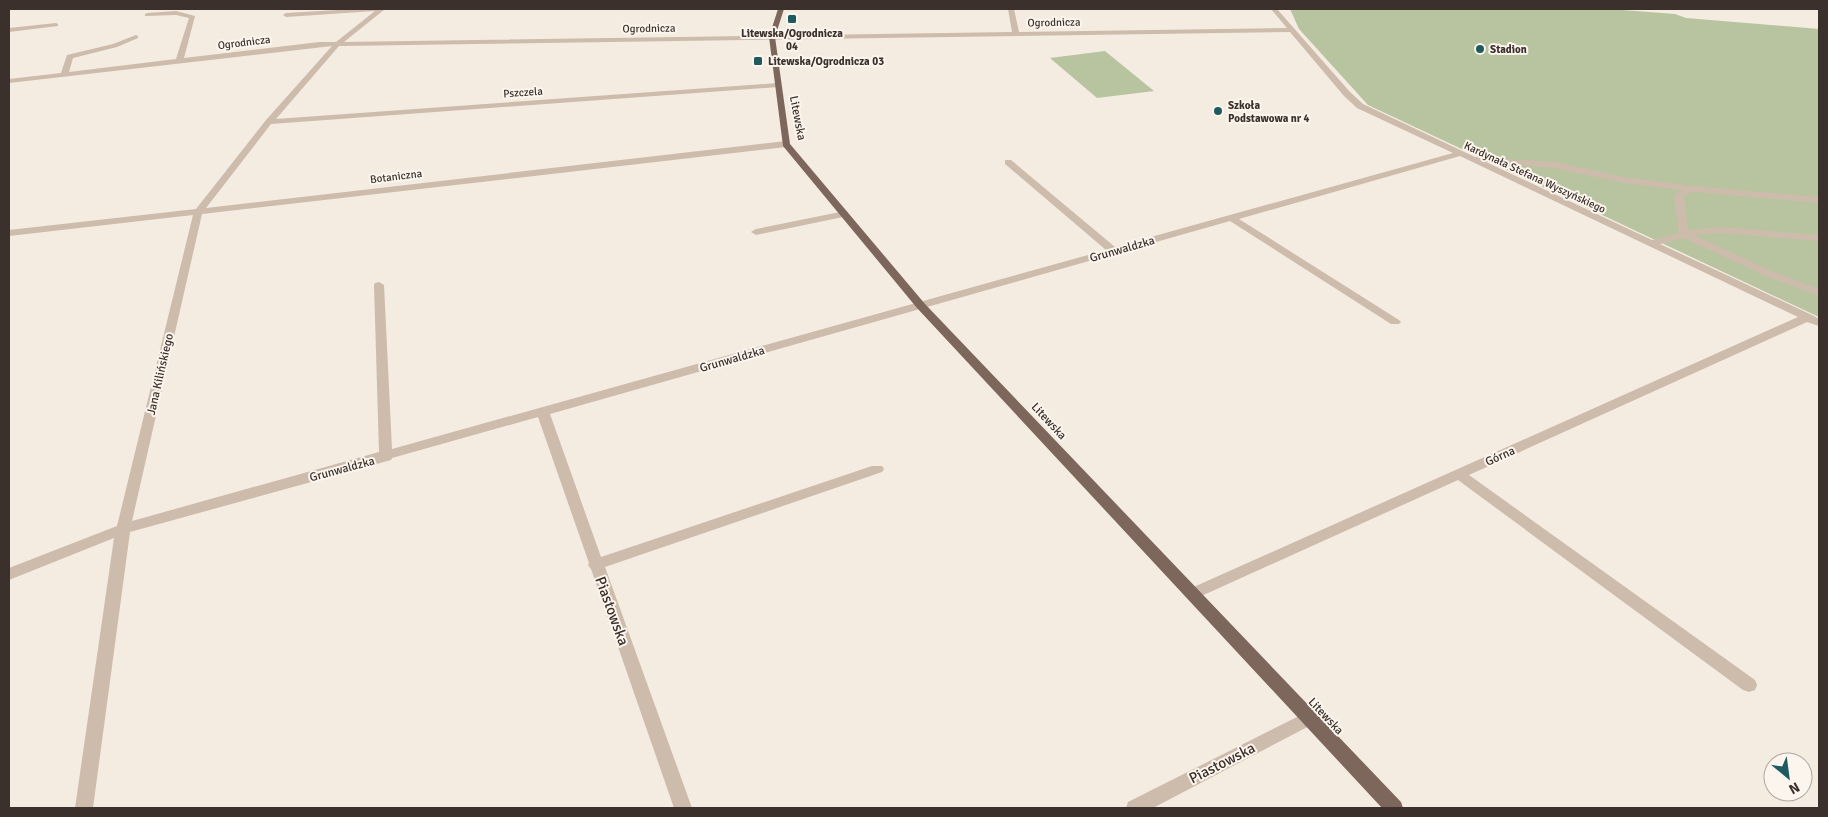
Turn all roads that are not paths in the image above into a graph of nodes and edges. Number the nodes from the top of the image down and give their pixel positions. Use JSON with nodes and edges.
{"nodes":[{"id":1,"x":381,"y":9,"type":"edge"},
{"id":2,"x":781,"y":9,"type":"edge"},
{"id":3,"x":1011,"y":9,"type":"edge"},
{"id":4,"x":1274,"y":9,"type":"edge"},
{"id":5,"x":146,"y":15,"type":"dead end"},
{"id":6,"x":286,"y":15,"type":"dead end"},
{"id":7,"x":56,"y":25,"type":"dead end"},
{"id":8,"x":9,"y":30,"type":"edge"},
{"id":9,"x":1292,"y":30,"type":"junction"},
{"id":10,"x":1016,"y":34,"type":"junction"},
{"id":11,"x":136,"y":37,"type":"dead end"},
{"id":12,"x":772,"y":37,"type":"junction"},
{"id":13,"x":337,"y":44,"type":"junction"},
{"id":14,"x":179,"y":61,"type":"junction"},
{"id":15,"x":64,"y":75,"type":"junction"},
{"id":16,"x":9,"y":81,"type":"edge"},
{"id":17,"x":778,"y":85,"type":"junction"},
{"id":18,"x":269,"y":122,"type":"junction"},
{"id":19,"x":786,"y":144,"type":"junction"},
{"id":20,"x":1464,"y":156,"type":"junction"},
{"id":21,"x":1008,"y":162,"type":"dead end"},
{"id":22,"x":1692,"y":189,"type":"junction"},
{"id":23,"x":1819,"y":200,"type":"edge"},
{"id":24,"x":198,"y":212,"type":"junction"},
{"id":25,"x":845,"y":214,"type":"junction"},
{"id":26,"x":1231,"y":218,"type":"junction"},
{"id":27,"x":756,"y":232,"type":"dead end"},
{"id":28,"x":9,"y":233,"type":"edge"},
{"id":29,"x":1684,"y":234,"type":"junction"},
{"id":30,"x":1819,"y":238,"type":"edge"},
{"id":31,"x":1650,"y":244,"type":"junction"},
{"id":32,"x":1114,"y":251,"type":"junction"},
{"id":33,"x":379,"y":285,"type":"dead end"},
{"id":34,"x":1819,"y":293,"type":"edge"},
{"id":35,"x":921,"y":306,"type":"junction"},
{"id":36,"x":1813,"y":320,"type":"edge"},
{"id":37,"x":1395,"y":322,"type":"dead end"},
{"id":38,"x":543,"y":413,"type":"junction"},
{"id":39,"x":386,"y":457,"type":"junction"},
{"id":40,"x":877,"y":469,"type":"dead end"},
{"id":41,"x":1459,"y":474,"type":"junction"},
{"id":42,"x":123,"y":529,"type":"junction"},
{"id":43,"x":595,"y":565,"type":"junction"},
{"id":44,"x":9,"y":574,"type":"edge"},
{"id":45,"x":1192,"y":594,"type":"junction"},
{"id":46,"x":1749,"y":685,"type":"dead end"},
{"id":47,"x":1309,"y":718,"type":"junction"},
{"id":48,"x":84,"y":808,"type":"edge"},
{"id":49,"x":683,"y":808,"type":"edge"},
{"id":50,"x":1135,"y":808,"type":"edge"},
{"id":51,"x":1394,"y":808,"type":"edge"}],
"edges":[{"from":1,"to":6,"type":"street"},
{"from":1,"to":13,"type":"street","name":"Jana Kilińskiego"},
{"from":2,"to":12,"type":"main road","name":"Litewska"},
{"from":3,"to":10,"type":"street"},
{"from":4,"to":9,"type":"street","name":"Kardynała Stefana Wyszyńskiego"},
{"from":5,"to":14,"type":"street"},
{"from":7,"to":8,"type":"street"},
{"from":9,"to":10,"type":"street","name":"Ogrodnicza"},
{"from":9,"to":20,"type":"street","name":"Kardynała Stefana Wyszyńskiego"},
{"from":10,"to":12,"type":"street","name":"Ogrodnicza"},
{"from":11,"to":15,"type":"street"},
{"from":12,"to":13,"type":"street","name":"Ogrodnicza"},
{"from":12,"to":17,"type":"main road","name":"Litewska"},
{"from":13,"to":14,"type":"street","name":"Ogrodnicza"},
{"from":13,"to":18,"type":"street","name":"Jana Kilińskiego"},
{"from":14,"to":15,"type":"street","name":"Ogrodnicza"},
{"from":15,"to":16,"type":"street","name":"Ogrodnicza"},
{"from":17,"to":18,"type":"street","name":"Pszczela"},
{"from":17,"to":19,"type":"main road","name":"Litewska"},
{"from":18,"to":24,"type":"street","name":"Jana Kilińskiego"},
{"from":19,"to":24,"type":"street","name":"Botaniczna"},
{"from":19,"to":25,"type":"main road","name":"Litewska"},
{"from":20,"to":22,"type":"street"},
{"from":20,"to":26,"type":"street","name":"Grunwaldzka"},
{"from":20,"to":31,"type":"street","name":"Kardynała Stefana Wyszyńskiego"},
{"from":21,"to":32,"type":"street"},
{"from":22,"to":23,"type":"street"},
{"from":22,"to":29,"type":"street"},
{"from":24,"to":28,"type":"street","name":"Botaniczna"},
{"from":24,"to":42,"type":"street","name":"Jana Kilińskiego"},
{"from":25,"to":27,"type":"street"},
{"from":25,"to":35,"type":"main road","name":"Litewska"},
{"from":26,"to":32,"type":"street","name":"Grunwaldzka"},
{"from":26,"to":37,"type":"street"},
{"from":29,"to":30,"type":"street"},
{"from":29,"to":31,"type":"street"},
{"from":29,"to":34,"type":"street"},
{"from":31,"to":36,"type":"street","name":"Kardynała Stefana Wyszyńskiego"},
{"from":32,"to":35,"type":"street","name":"Grunwaldzka"},
{"from":33,"to":39,"type":"street"},
{"from":35,"to":38,"type":"street","name":"Grunwaldzka"},
{"from":35,"to":45,"type":"main road","name":"Litewska"},
{"from":36,"to":41,"type":"street","name":"Górna"},
{"from":38,"to":39,"type":"street","name":"Grunwaldzka"},
{"from":38,"to":43,"type":"street","name":"Piastowska"},
{"from":39,"to":42,"type":"street","name":"Grunwaldzka"},
{"from":40,"to":43,"type":"street"},
{"from":41,"to":45,"type":"street","name":"Górna"},
{"from":41,"to":46,"type":"street"},
{"from":42,"to":44,"type":"street","name":"Grunwaldzka"},
{"from":42,"to":48,"type":"street","name":"Jana Kilińskiego"},
{"from":43,"to":49,"type":"street","name":"Piastowska"},
{"from":45,"to":47,"type":"main road","name":"Litewska"},
{"from":47,"to":50,"type":"street","name":"Piastowska"},
{"from":47,"to":51,"type":"main road","name":"Litewska"}]}
